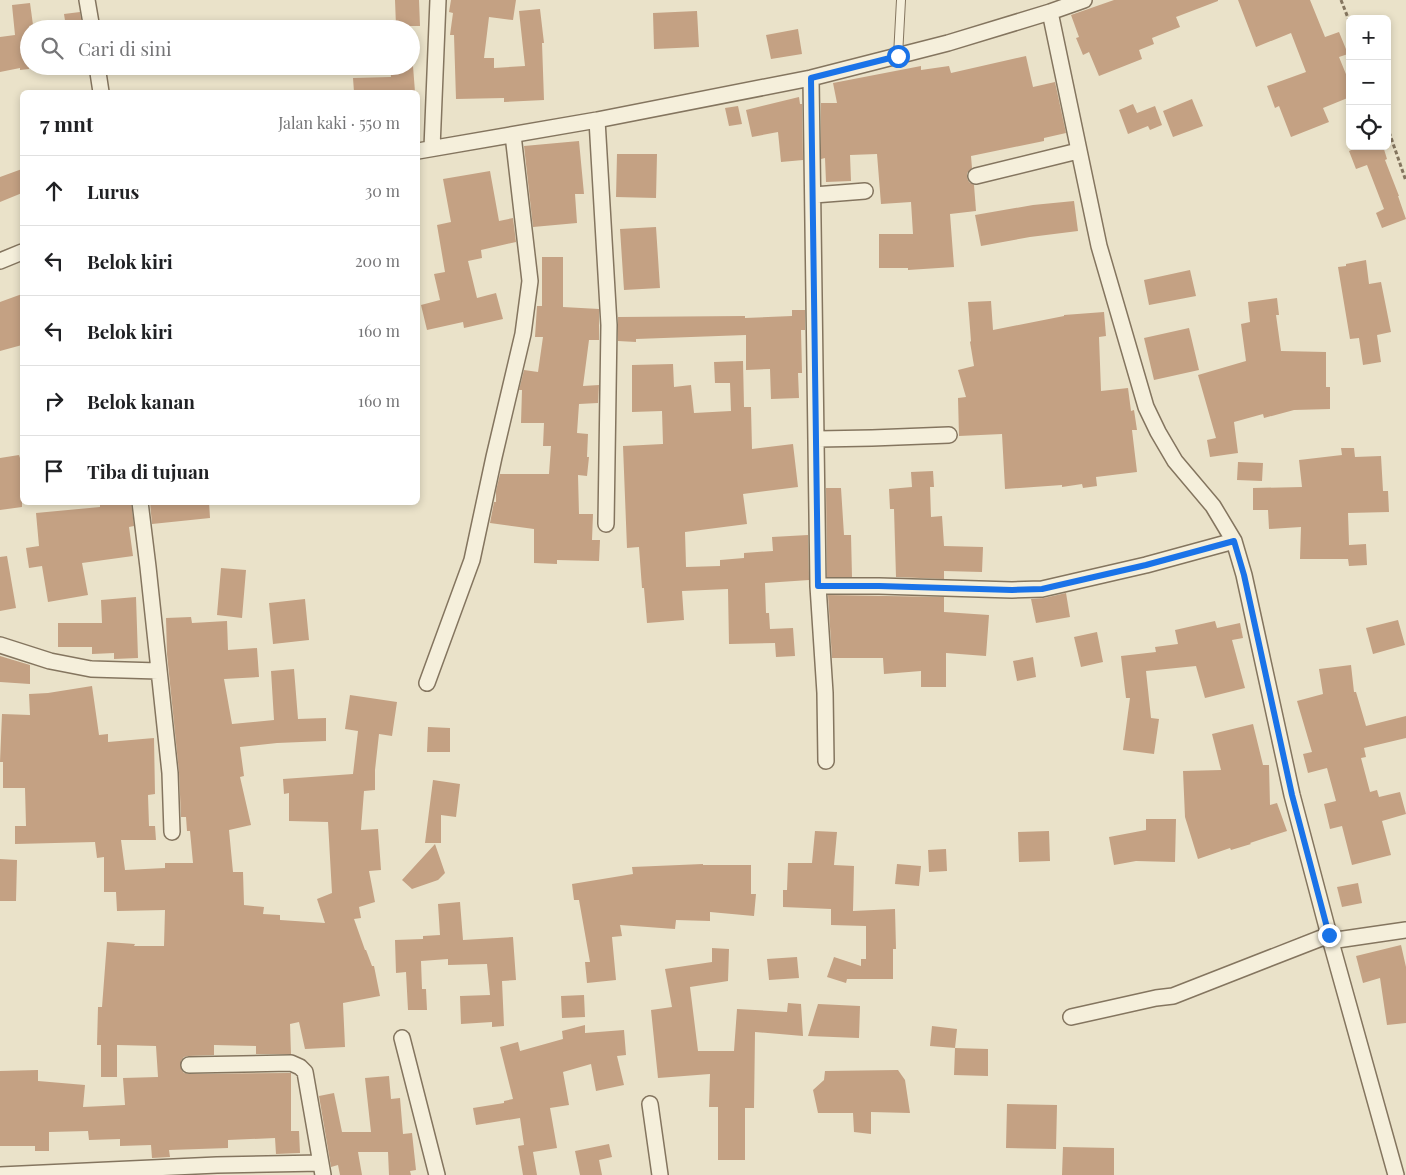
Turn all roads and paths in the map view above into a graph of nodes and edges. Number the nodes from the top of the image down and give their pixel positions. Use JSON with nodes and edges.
{"nodes":[{"id":1,"x":87,"y":0,"type":"edge"},
{"id":2,"x":438,"y":0,"type":"edge"},
{"id":3,"x":901,"y":0,"type":"edge"},
{"id":4,"x":1084,"y":0,"type":"edge"},
{"id":5,"x":1341,"y":0,"type":"edge"},
{"id":6,"x":1050,"y":12,"type":"junction"},
{"id":7,"x":1347,"y":15,"type":"edge"},
{"id":8,"x":90,"y":20,"type":"edge"},
{"id":9,"x":898,"y":56,"type":"junction"},
{"id":10,"x":98,"y":75,"type":"edge"},
{"id":11,"x":811,"y":78,"type":"junction"},
{"id":12,"x":101,"y":90,"type":"edge"},
{"id":13,"x":597,"y":120,"type":"junction"},
{"id":14,"x":513,"y":135,"type":"junction"},
{"id":15,"x":1391,"y":138,"type":"edge"},
{"id":16,"x":425,"y":149,"type":"edge"},
{"id":17,"x":1078,"y":151,"type":"junction"},
{"id":18,"x":976,"y":176,"type":"dead end"},
{"id":19,"x":1406,"y":181,"type":"edge"},
{"id":20,"x":864,"y":191,"type":"dead end"},
{"id":21,"x":814,"y":195,"type":"junction"},
{"id":22,"x":20,"y":253,"type":"edge"},
{"id":23,"x":0,"y":261,"type":"edge"},
{"id":24,"x":949,"y":435,"type":"dead end"},
{"id":25,"x":818,"y":439,"type":"junction"},
{"id":26,"x":140,"y":505,"type":"edge"},
{"id":27,"x":606,"y":524,"type":"dead end"},
{"id":28,"x":1234,"y":541,"type":"junction"},
{"id":29,"x":818,"y":586,"type":"junction"},
{"id":30,"x":0,"y":645,"type":"edge"},
{"id":31,"x":158,"y":670,"type":"junction"},
{"id":32,"x":427,"y":683,"type":"dead end"},
{"id":33,"x":826,"y":761,"type":"dead end"},
{"id":34,"x":172,"y":832,"type":"dead end"},
{"id":35,"x":1406,"y":930,"type":"edge"},
{"id":36,"x":1330,"y":938,"type":"junction"},
{"id":37,"x":1071,"y":1017,"type":"dead end"},
{"id":38,"x":402,"y":1038,"type":"dead end"},
{"id":39,"x":189,"y":1065,"type":"dead end"},
{"id":40,"x":650,"y":1104,"type":"dead end"},
{"id":41,"x":322,"y":1169,"type":"edge"},
{"id":42,"x":0,"y":1175,"type":"edge"},
{"id":43,"x":437,"y":1175,"type":"edge"},
{"id":44,"x":660,"y":1175,"type":"edge"},
{"id":45,"x":1396,"y":1175,"type":"edge"}],
"edges":[{"from":1,"to":8,"type":"street"},
{"from":2,"to":16,"type":"street"},
{"from":3,"to":9,"type":"lane"},
{"from":4,"to":6,"type":"street"},
{"from":5,"to":7,"type":"path"},
{"from":6,"to":9,"type":"street"},
{"from":6,"to":17,"type":"street"},
{"from":9,"to":11,"type":"street"},
{"from":10,"to":12,"type":"street"},
{"from":11,"to":13,"type":"street"},
{"from":11,"to":21,"type":"street"},
{"from":13,"to":14,"type":"street"},
{"from":13,"to":27,"type":"street"},
{"from":14,"to":16,"type":"street"},
{"from":14,"to":32,"type":"street"},
{"from":15,"to":19,"type":"path"},
{"from":17,"to":18,"type":"street"},
{"from":17,"to":28,"type":"street"},
{"from":20,"to":21,"type":"street"},
{"from":21,"to":25,"type":"street"},
{"from":22,"to":23,"type":"street"},
{"from":24,"to":25,"type":"street"},
{"from":25,"to":29,"type":"street"},
{"from":26,"to":31,"type":"street"},
{"from":28,"to":29,"type":"street"},
{"from":28,"to":36,"type":"street"},
{"from":29,"to":33,"type":"street"},
{"from":30,"to":31,"type":"street"},
{"from":31,"to":34,"type":"street"},
{"from":35,"to":36,"type":"street"},
{"from":36,"to":37,"type":"street"},
{"from":36,"to":45,"type":"street"},
{"from":38,"to":43,"type":"street"},
{"from":39,"to":41,"type":"street"},
{"from":40,"to":44,"type":"street"},
{"from":41,"to":42,"type":"street"}]}
